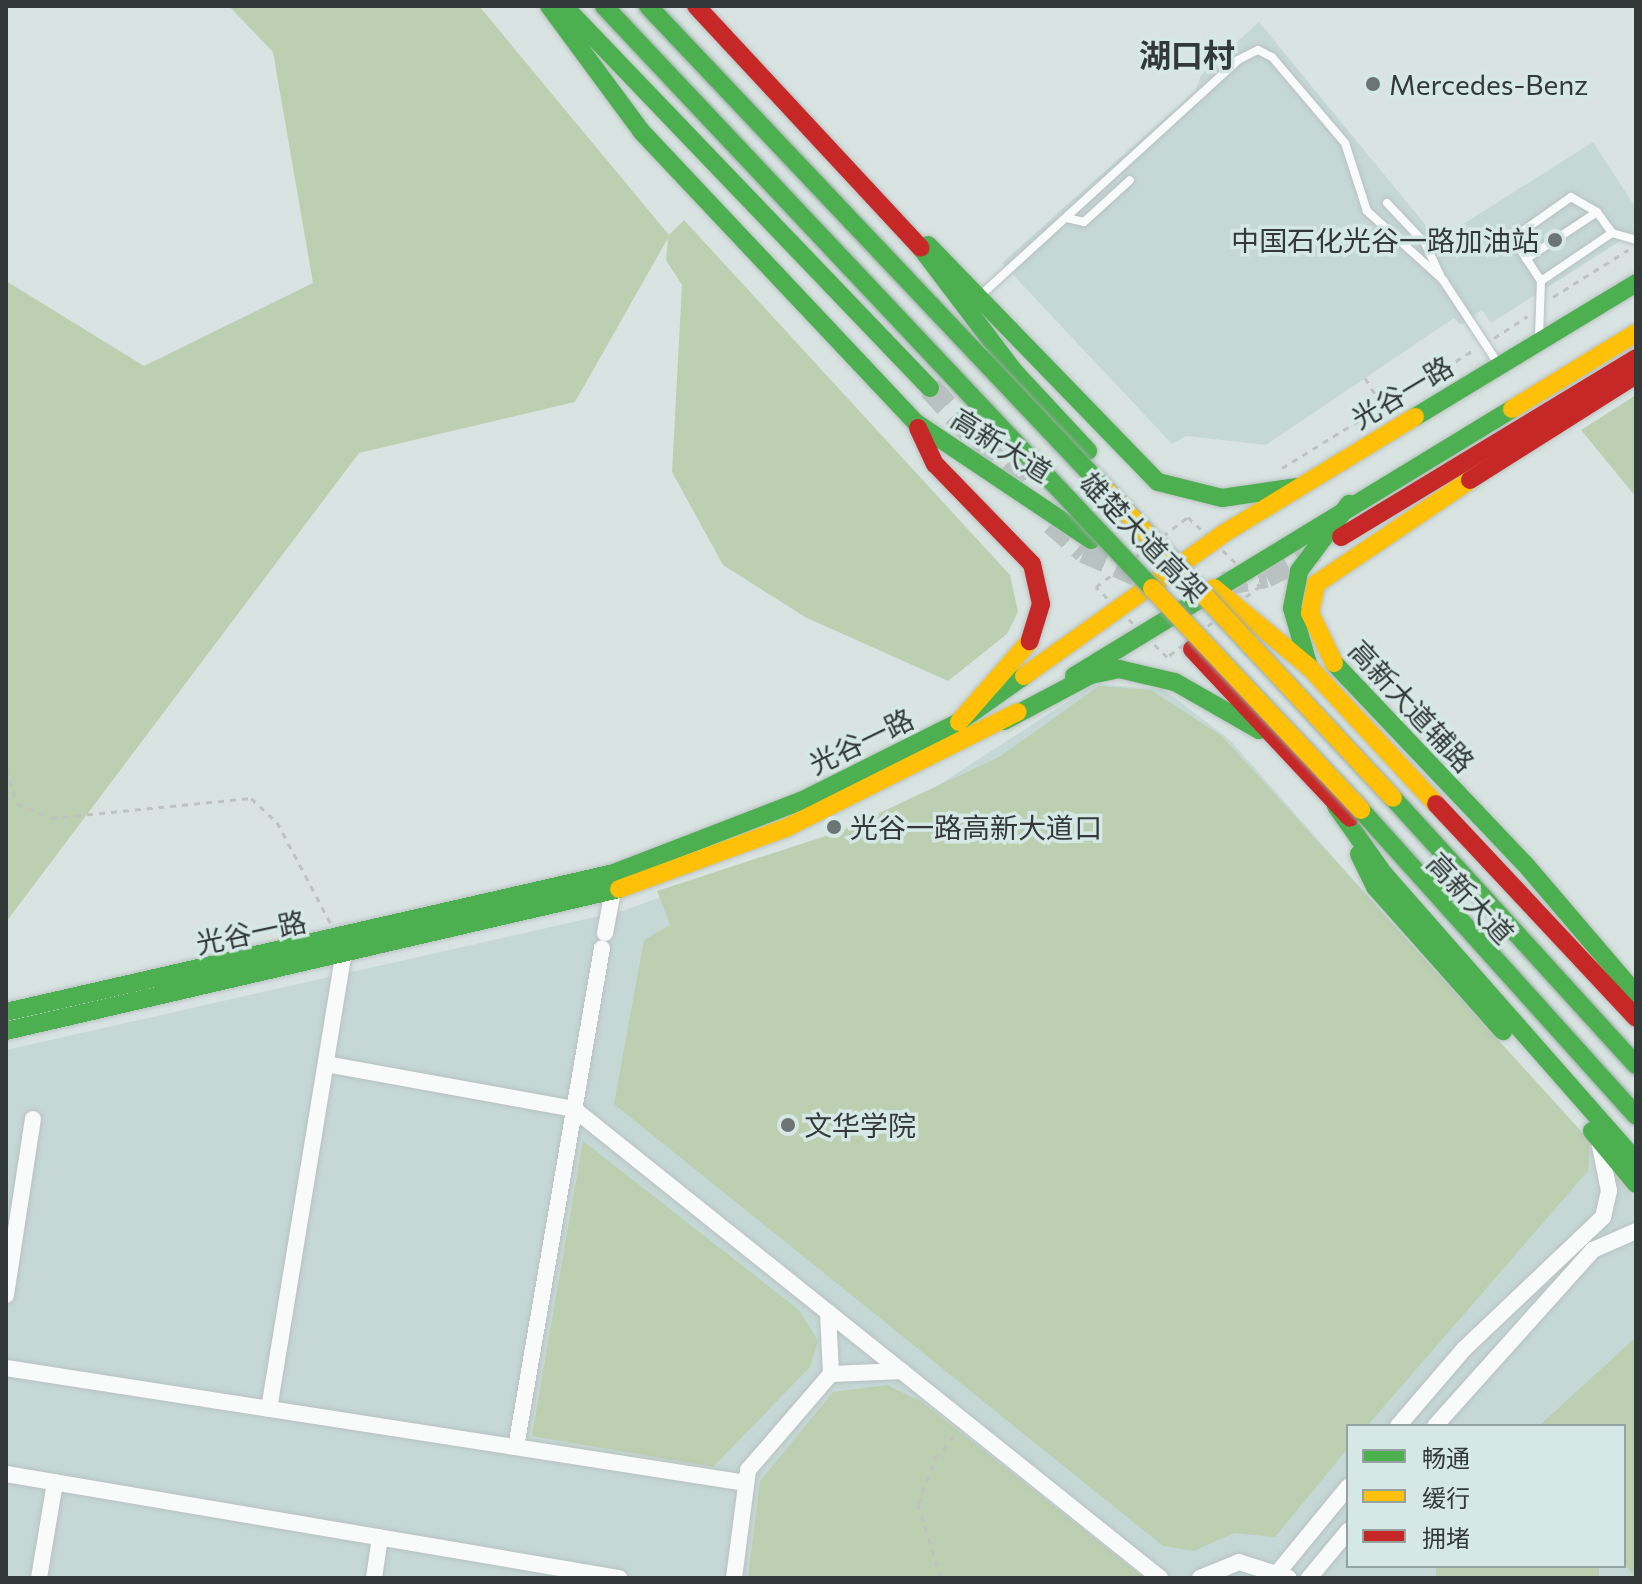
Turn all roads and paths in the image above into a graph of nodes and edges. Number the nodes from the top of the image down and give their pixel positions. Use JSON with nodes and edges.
{"nodes":[{"id":1,"x":549,"y":6,"type":"edge"},
{"id":2,"x":564,"y":6,"type":"edge"},
{"id":3,"x":604,"y":6,"type":"edge"},
{"id":4,"x":648,"y":6,"type":"edge"},
{"id":5,"x":696,"y":6,"type":"edge"},
{"id":6,"x":1130,"y":180,"type":"dead end"},
{"id":7,"x":1387,"y":203,"type":"dead end"},
{"id":8,"x":1597,"y":212,"type":"junction"},
{"id":9,"x":1067,"y":218,"type":"junction"},
{"id":10,"x":903,"y":225,"type":"junction"},
{"id":11,"x":1612,"y":233,"type":"junction"},
{"id":12,"x":1636,"y":240,"type":"edge"},
{"id":13,"x":1620,"y":254,"type":"dead end"},
{"id":14,"x":1526,"y":259,"type":"junction"},
{"id":15,"x":1443,"y":280,"type":"junction"},
{"id":16,"x":1541,"y":281,"type":"junction"},
{"id":17,"x":1636,"y":283,"type":"edge"},
{"id":18,"x":982,"y":294,"type":"junction"},
{"id":19,"x":1555,"y":296,"type":"dead end"},
{"id":20,"x":1519,"y":321,"type":"dead end"},
{"id":21,"x":1505,"y":331,"type":"dead end"},
{"id":22,"x":1636,"y":333,"type":"edge"},
{"id":23,"x":1539,"y":342,"type":"junction"},
{"id":24,"x":1469,"y":353,"type":"dead end"},
{"id":25,"x":1636,"y":363,"type":"edge"},
{"id":26,"x":1500,"y":366,"type":"junction"},
{"id":27,"x":1365,"y":378,"type":"dead end"},
{"id":28,"x":930,"y":388,"type":"tunnel mouth"},
{"id":29,"x":1379,"y":400,"type":"dead end"},
{"id":30,"x":1057,"y":418,"type":"junction"},
{"id":31,"x":915,"y":422,"type":"junction"},
{"id":32,"x":1342,"y":461,"type":"junction"},
{"id":33,"x":1273,"y":473,"type":"dead end"},
{"id":34,"x":1003,"y":480,"type":"junction"},
{"id":35,"x":1297,"y":487,"type":"junction"},
{"id":36,"x":1356,"y":500,"type":"junction"},
{"id":37,"x":1341,"y":537,"type":"dead end"},
{"id":38,"x":1187,"y":559,"type":"junction"},
{"id":39,"x":1214,"y":588,"type":"junction"},
{"id":40,"x":1140,"y":593,"type":"junction"},
{"id":41,"x":1164,"y":620,"type":"junction"},
{"id":42,"x":1048,"y":656,"type":"junction"},
{"id":43,"x":1309,"y":667,"type":"junction"},
{"id":44,"x":1068,"y":680,"type":"junction"},
{"id":45,"x":1004,"y":721,"type":"junction"},
{"id":46,"x":959,"y":722,"type":"junction"},
{"id":47,"x":1269,"y":734,"type":"junction"},
{"id":48,"x":6,"y":768,"type":"edge"},
{"id":49,"x":1386,"y":775,"type":"junction"},
{"id":50,"x":1336,"y":806,"type":"junction"},
{"id":51,"x":1398,"y":861,"type":"junction"},
{"id":52,"x":613,"y":891,"type":"junction"},
{"id":53,"x":341,"y":950,"type":"junction"},
{"id":54,"x":1636,"y":994,"type":"edge"},
{"id":55,"x":6,"y":1012,"type":"edge"},
{"id":56,"x":1636,"y":1018,"type":"edge"},
{"id":57,"x":6,"y":1031,"type":"edge"},
{"id":58,"x":1636,"y":1051,"type":"edge"},
{"id":59,"x":326,"y":1064,"type":"junction"},
{"id":60,"x":1636,"y":1065,"type":"edge"},
{"id":61,"x":574,"y":1109,"type":"junction"},
{"id":62,"x":1636,"y":1115,"type":"edge"},
{"id":63,"x":33,"y":1119,"type":"dead end"},
{"id":64,"x":1636,"y":1128,"type":"edge"},
{"id":65,"x":1599,"y":1139,"type":"junction"},
{"id":66,"x":1636,"y":1161,"type":"edge"},
{"id":67,"x":1636,"y":1184,"type":"edge"},
{"id":68,"x":1636,"y":1231,"type":"edge"},
{"id":69,"x":6,"y":1295,"type":"edge"},
{"id":70,"x":828,"y":1312,"type":"junction"},
{"id":71,"x":6,"y":1368,"type":"edge"},
{"id":72,"x":902,"y":1371,"type":"junction"},
{"id":73,"x":831,"y":1374,"type":"junction"},
{"id":74,"x":269,"y":1409,"type":"junction"},
{"id":75,"x":965,"y":1422,"type":"junction"},
{"id":76,"x":1400,"y":1424,"type":"edge"},
{"id":77,"x":1437,"y":1424,"type":"edge"},
{"id":78,"x":516,"y":1447,"type":"junction"},
{"id":79,"x":6,"y":1474,"type":"edge"},
{"id":80,"x":55,"y":1482,"type":"junction"},
{"id":81,"x":746,"y":1483,"type":"junction"},
{"id":82,"x":1346,"y":1490,"type":"edge"},
{"id":83,"x":1346,"y":1533,"type":"edge"},
{"id":84,"x":380,"y":1537,"type":"junction"},
{"id":85,"x":1284,"y":1574,"type":"edge"},
{"id":86,"x":39,"y":1578,"type":"edge"},
{"id":87,"x":374,"y":1578,"type":"edge"},
{"id":88,"x":619,"y":1578,"type":"edge"},
{"id":89,"x":734,"y":1578,"type":"edge"},
{"id":90,"x":941,"y":1578,"type":"edge"},
{"id":91,"x":1160,"y":1578,"type":"edge"},
{"id":92,"x":1200,"y":1578,"type":"edge"},
{"id":93,"x":1309,"y":1578,"type":"edge"}],
"edges":[{"from":1,"to":31,"type":"main road","name":"高新大道"},
{"from":2,"to":28,"type":"main road"},
{"from":3,"to":62,"type":"main road","name":"雄楚大道高架","bridge":true},
{"from":4,"to":60,"type":"main road","name":"雄楚大道高架","bridge":true},
{"from":5,"to":10,"type":"main road","name":"高新大道"},
{"from":6,"to":9,"type":"lane"},
{"from":7,"to":15,"type":"lane"},
{"from":8,"to":11,"type":"lane"},
{"from":8,"to":14,"type":"lane"},
{"from":8,"to":14,"type":"lane"},
{"from":9,"to":15,"type":"lane"},
{"from":9,"to":18,"type":"lane"},
{"from":10,"to":18,"type":"main road"},
{"from":10,"to":30,"type":"main road","name":"高新大道"},
{"from":11,"to":12,"type":"lane"},
{"from":11,"to":16,"type":"lane"},
{"from":13,"to":19,"type":"path"},
{"from":14,"to":16,"type":"lane"},
{"from":15,"to":26,"type":"lane"},
{"from":16,"to":23,"type":"lane"},
{"from":17,"to":23,"type":"main road","name":"光谷一路"},
{"from":18,"to":35,"type":"main road"},
{"from":20,"to":21,"type":"path"},
{"from":22,"to":36,"type":"main road","name":"光谷一路"},
{"from":23,"to":26,"type":"main road","name":"光谷一路"},
{"from":24,"to":33,"type":"path"},
{"from":25,"to":37,"type":"main road"},
{"from":25,"to":54,"type":"main road","name":"高新大道辅路"},
{"from":26,"to":32,"type":"main road","name":"光谷一路"},
{"from":27,"to":29,"type":"path"},
{"from":30,"to":34,"type":"main road"},
{"from":30,"to":38,"type":"main road","name":"高新大道"},
{"from":31,"to":34,"type":"main road","name":"高新大道"},
{"from":31,"to":46,"type":"main road"},
{"from":32,"to":35,"type":"main road","name":"光谷一路"},
{"from":32,"to":36,"type":"main road"},
{"from":34,"to":40,"type":"main road","name":"高新大道"},
{"from":35,"to":38,"type":"main road","name":"光谷一路"},
{"from":36,"to":39,"type":"main road","name":"光谷一路"},
{"from":36,"to":43,"type":"main road"},
{"from":38,"to":39,"type":"main road","name":"高新大道"},
{"from":38,"to":40,"type":"main road","name":"光谷一路"},
{"from":39,"to":41,"type":"main road","name":"光谷一路"},
{"from":39,"to":43,"type":"main road"},
{"from":39,"to":49,"type":"main road","name":"高新大道"},
{"from":40,"to":41,"type":"main road","name":"高新大道"},
{"from":40,"to":42,"type":"main road","name":"光谷一路"},
{"from":41,"to":44,"type":"main road","name":"光谷一路"},
{"from":41,"to":47,"type":"main road","name":"高新大道"},
{"from":42,"to":44,"type":"main road"},
{"from":42,"to":46,"type":"main road","name":"光谷一路"},
{"from":43,"to":56,"type":"main road"},
{"from":44,"to":45,"type":"main road","name":"光谷一路"},
{"from":45,"to":47,"type":"main road"},
{"from":45,"to":52,"type":"main road","name":"光谷一路"},
{"from":46,"to":53,"type":"main road","name":"光谷一路"},
{"from":47,"to":50,"type":"main road","name":"高新大道"},
{"from":48,"to":53,"type":"path"},
{"from":49,"to":51,"type":"main road"},
{"from":49,"to":58,"type":"main road","name":"高新大道"},
{"from":50,"to":51,"type":"main road","name":"高新大道"},
{"from":50,"to":65,"type":"main road"},
{"from":50,"to":66,"type":"main road"},
{"from":51,"to":64,"type":"main road","name":"高新大道"},
{"from":52,"to":53,"type":"main road","name":"光谷一路"},
{"from":52,"to":61,"type":"street"},
{"from":53,"to":55,"type":"main road","name":"光谷一路"},
{"from":53,"to":57,"type":"main road","name":"光谷一路"},
{"from":53,"to":59,"type":"street"},
{"from":59,"to":61,"type":"street"},
{"from":59,"to":74,"type":"street"},
{"from":61,"to":70,"type":"street"},
{"from":61,"to":78,"type":"street"},
{"from":63,"to":69,"type":"street"},
{"from":65,"to":67,"type":"main road"},
{"from":65,"to":76,"type":"street"},
{"from":68,"to":77,"type":"street"},
{"from":70,"to":72,"type":"street"},
{"from":70,"to":73,"type":"street"},
{"from":71,"to":74,"type":"street"},
{"from":72,"to":73,"type":"street"},
{"from":72,"to":75,"type":"street"},
{"from":73,"to":81,"type":"street"},
{"from":74,"to":78,"type":"street"},
{"from":75,"to":90,"type":"path"},
{"from":75,"to":91,"type":"street"},
{"from":78,"to":81,"type":"street"},
{"from":79,"to":80,"type":"street"},
{"from":80,"to":84,"type":"street"},
{"from":80,"to":86,"type":"street"},
{"from":81,"to":89,"type":"street"},
{"from":82,"to":85,"type":"street"},
{"from":83,"to":93,"type":"street"},
{"from":84,"to":87,"type":"street"},
{"from":84,"to":88,"type":"street"},
{"from":85,"to":92,"type":"street"}]}
